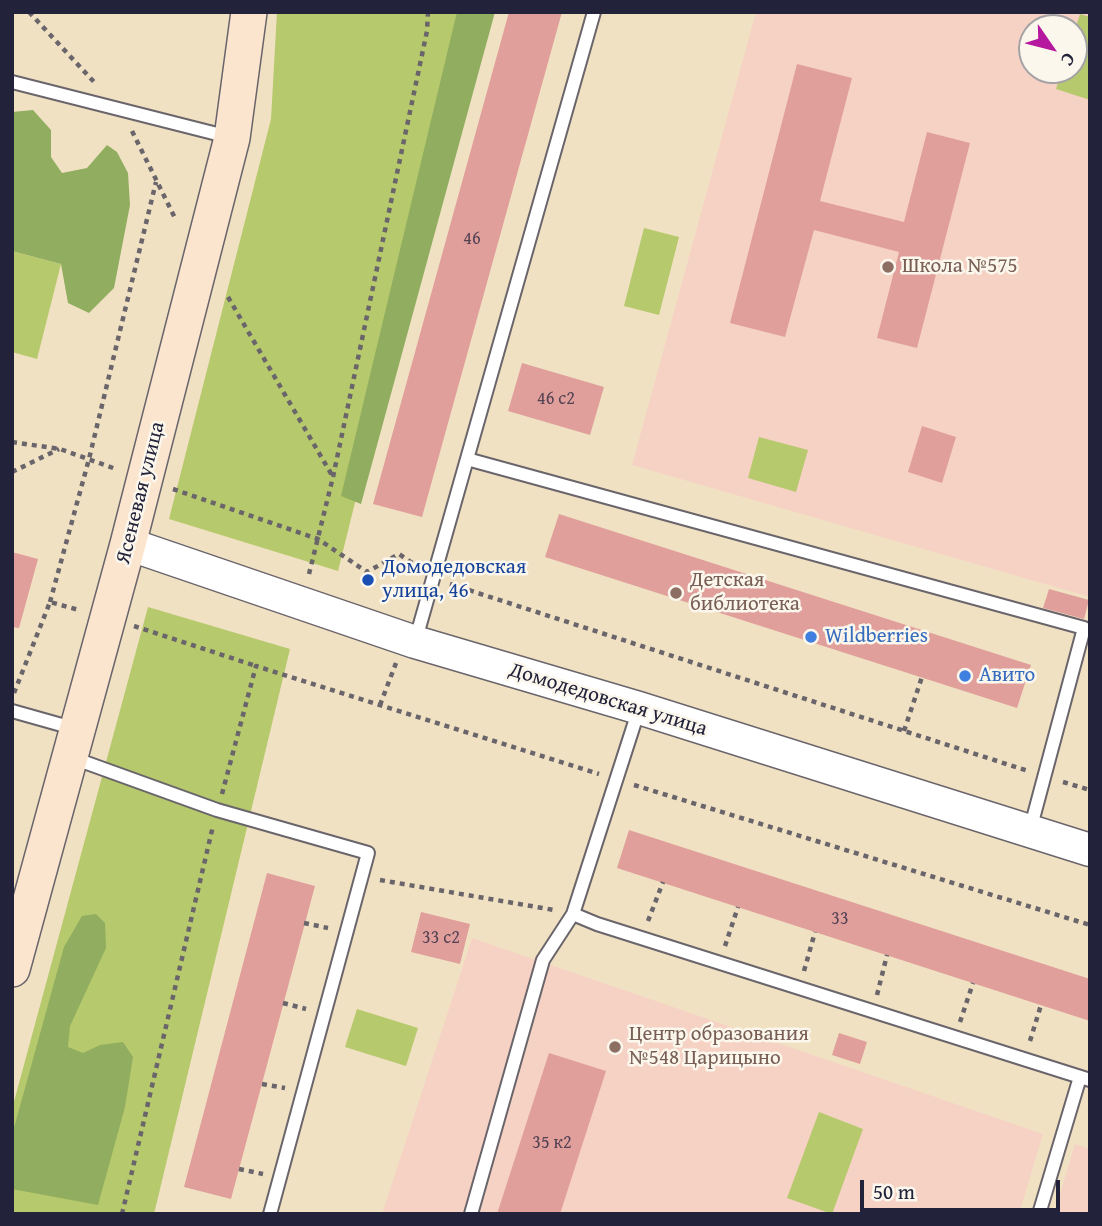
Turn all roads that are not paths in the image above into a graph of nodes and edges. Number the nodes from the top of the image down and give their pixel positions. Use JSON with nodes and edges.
{"nodes":[{"id":1,"x":249,"y":12,"type":"edge"},
{"id":2,"x":594,"y":12,"type":"edge"},
{"id":3,"x":12,"y":82,"type":"edge"},
{"id":4,"x":232,"y":138,"type":"junction"},
{"id":5,"x":467,"y":459,"type":"junction"},
{"id":6,"x":128,"y":544,"type":"junction"},
{"id":7,"x":415,"y":642,"type":"junction"},
{"id":8,"x":639,"y":708,"type":"junction"},
{"id":9,"x":12,"y":711,"type":"edge"},
{"id":10,"x":73,"y":743,"type":"junction"},
{"id":11,"x":1030,"y":830,"type":"junction"},
{"id":12,"x":1090,"y":850,"type":"edge"},
{"id":13,"x":19,"y":913,"type":"edge"},
{"id":14,"x":573,"y":914,"type":"junction"},
{"id":15,"x":12,"y":969,"type":"edge"},
{"id":16,"x":1085,"y":1078,"type":"edge"},
{"id":17,"x":270,"y":1214,"type":"edge"},
{"id":18,"x":471,"y":1214,"type":"edge"},
{"id":19,"x":1039,"y":1214,"type":"edge"}],
"edges":[{"from":1,"to":4,"type":"main road","name":"Ясеневая улица"},
{"from":2,"to":5,"type":"lane"},
{"from":3,"to":4,"type":"lane"},
{"from":4,"to":6,"type":"main road","name":"Ясеневая улица"},
{"from":5,"to":7,"type":"lane"},
{"from":5,"to":11,"type":"lane"},
{"from":6,"to":7,"type":"street","name":"Домодедовская улица"},
{"from":6,"to":10,"type":"main road","name":"Ясеневая улица"},
{"from":7,"to":8,"type":"street","name":"Домодедовская улица"},
{"from":8,"to":11,"type":"street","name":"Домодедовская улица"},
{"from":8,"to":14,"type":"lane"},
{"from":9,"to":10,"type":"lane"},
{"from":10,"to":13,"type":"main road","name":"Ясеневая улица"},
{"from":10,"to":17,"type":"lane"},
{"from":11,"to":12,"type":"street","name":"Домодедовская улица"},
{"from":13,"to":15,"type":"main road","name":"Ясеневая улица"},
{"from":14,"to":16,"type":"lane"},
{"from":14,"to":18,"type":"lane"},
{"from":16,"to":19,"type":"lane"}]}
